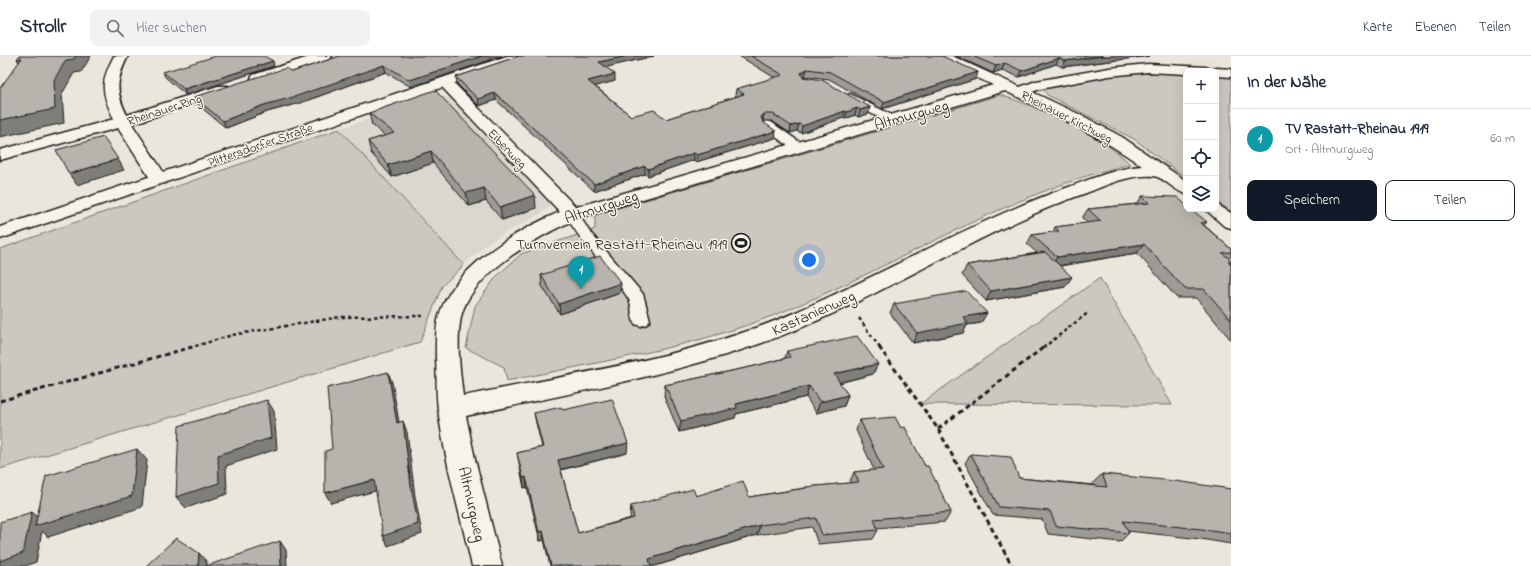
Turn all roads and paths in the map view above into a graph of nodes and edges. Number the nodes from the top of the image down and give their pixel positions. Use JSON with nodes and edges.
{"nodes":[{"id":1,"x":121,"y":56,"type":"edge"},
{"id":2,"x":325,"y":56,"type":"edge"},
{"id":3,"x":520,"y":56,"type":"edge"},
{"id":4,"x":941,"y":56,"type":"edge"},
{"id":5,"x":1183,"y":70,"type":"edge"},
{"id":6,"x":1219,"y":72,"type":"edge"},
{"id":7,"x":1231,"y":73,"type":"edge"},
{"id":8,"x":445,"y":82,"type":"junction"},
{"id":9,"x":1014,"y":89,"type":"junction"},
{"id":10,"x":838,"y":90,"type":"edge"},
{"id":11,"x":892,"y":120,"type":"junction"},
{"id":12,"x":122,"y":122,"type":"junction"},
{"id":13,"x":767,"y":125,"type":"edge"},
{"id":14,"x":797,"y":146,"type":"junction"},
{"id":15,"x":0,"y":155,"type":"edge"},
{"id":16,"x":1159,"y":170,"type":"junction"},
{"id":17,"x":159,"y":179,"type":"junction"},
{"id":18,"x":1183,"y":187,"type":"edge"},
{"id":19,"x":1218,"y":212,"type":"edge"},
{"id":20,"x":572,"y":214,"type":"junction"},
{"id":21,"x":1231,"y":222,"type":"edge"},
{"id":22,"x":0,"y":233,"type":"edge"},
{"id":23,"x":844,"y":298,"type":"junction"},
{"id":24,"x":1089,"y":312,"type":"dead end"},
{"id":25,"x":450,"y":315,"type":"junction"},
{"id":26,"x":641,"y":320,"type":"dead end"},
{"id":27,"x":0,"y":401,"type":"edge"},
{"id":28,"x":451,"y":409,"type":"junction"},
{"id":29,"x":938,"y":429,"type":"junction"},
{"id":30,"x":487,"y":566,"type":"edge"},
{"id":31,"x":1012,"y":566,"type":"edge"}],
"edges":[{"from":1,"to":12,"type":"street"},
{"from":2,"to":12,"type":"street","name":"Rheinauer Ring"},
{"from":3,"to":8,"type":"street","name":"Plittersdorfer Straße"},
{"from":4,"to":9,"type":"street","name":"Rheinauer Kirchweg"},
{"from":5,"to":9,"type":"street","name":"Altmurgweg"},
{"from":6,"to":7,"type":"street"},
{"from":8,"to":17,"type":"street","name":"Plittersdorfer Straße"},
{"from":8,"to":20,"type":"street","name":"Eibenweg"},
{"from":9,"to":11,"type":"street","name":"Altmurgweg"},
{"from":9,"to":16,"type":"street","name":"Rheinauer Kirchweg"},
{"from":10,"to":11,"type":"lane"},
{"from":11,"to":14,"type":"street","name":"Altmurgweg"},
{"from":12,"to":15,"type":"street","name":"Rheinauer Ring"},
{"from":12,"to":17,"type":"street"},
{"from":13,"to":14,"type":"lane"},
{"from":14,"to":20,"type":"street","name":"Altmurgweg"},
{"from":16,"to":18,"type":"street","name":"Rheinauer Kirchweg"},
{"from":16,"to":23,"type":"street","name":"Kastanienweg"},
{"from":17,"to":22,"type":"street","name":"Plittersdorfer Straße"},
{"from":19,"to":21,"type":"street"},
{"from":20,"to":25,"type":"street","name":"Altmurgweg"},
{"from":20,"to":26,"type":"lane"},
{"from":23,"to":28,"type":"street","name":"Kastanienweg"},
{"from":23,"to":29,"type":"path"},
{"from":24,"to":29,"type":"path"},
{"from":25,"to":27,"type":"path"},
{"from":25,"to":28,"type":"street","name":"Altmurgweg"},
{"from":28,"to":30,"type":"street","name":"Altmurgweg"},
{"from":29,"to":31,"type":"path"}]}
